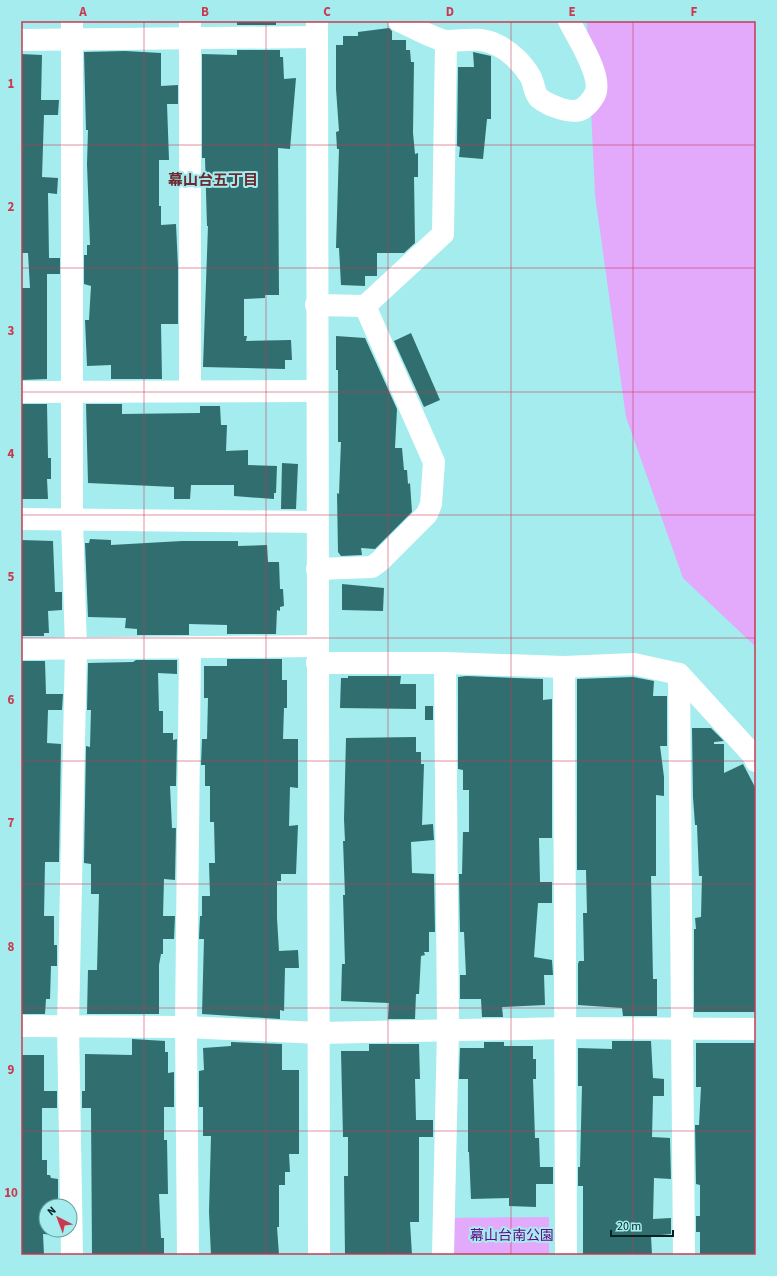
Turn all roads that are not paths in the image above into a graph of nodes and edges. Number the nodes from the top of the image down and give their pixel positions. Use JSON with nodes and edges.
{"nodes":[{"id":1,"x":399,"y":21,"type":"edge"},
{"id":2,"x":569,"y":21,"type":"edge"},
{"id":3,"x":190,"y":29,"type":"edge"},
{"id":4,"x":316,"y":29,"type":"edge"},
{"id":5,"x":72,"y":30,"type":"edge"},
{"id":6,"x":21,"y":40,"type":"edge"},
{"id":7,"x":446,"y":41,"type":"junction"},
{"id":8,"x":316,"y":305,"type":"junction"},
{"id":9,"x":365,"y":306,"type":"junction"},
{"id":10,"x":317,"y":391,"type":"junction"},
{"id":11,"x":21,"y":392,"type":"edge"},
{"id":12,"x":73,"y":392,"type":"junction"},
{"id":13,"x":190,"y":392,"type":"junction"},
{"id":14,"x":21,"y":519,"type":"edge"},
{"id":15,"x":72,"y":519,"type":"junction"},
{"id":16,"x":317,"y":522,"type":"junction"},
{"id":17,"x":317,"y":569,"type":"junction"},
{"id":18,"x":190,"y":647,"type":"junction"},
{"id":19,"x":76,"y":648,"type":"junction"},
{"id":20,"x":21,"y":649,"type":"edge"},
{"id":21,"x":317,"y":654,"type":"junction"},
{"id":22,"x":445,"y":663,"type":"junction"},
{"id":23,"x":564,"y":667,"type":"junction"},
{"id":24,"x":679,"y":674,"type":"junction"},
{"id":25,"x":756,"y":762,"type":"edge"},
{"id":26,"x":21,"y":1026,"type":"edge"},
{"id":27,"x":68,"y":1026,"type":"junction"},
{"id":28,"x":186,"y":1027,"type":"junction"},
{"id":29,"x":565,"y":1028,"type":"junction"},
{"id":30,"x":448,"y":1029,"type":"junction"},
{"id":31,"x":683,"y":1029,"type":"junction"},
{"id":32,"x":756,"y":1029,"type":"edge"},
{"id":33,"x":319,"y":1033,"type":"junction"},
{"id":34,"x":72,"y":1255,"type":"edge"},
{"id":35,"x":188,"y":1255,"type":"edge"},
{"id":36,"x":319,"y":1255,"type":"edge"},
{"id":37,"x":443,"y":1255,"type":"edge"},
{"id":38,"x":566,"y":1255,"type":"edge"},
{"id":39,"x":684,"y":1255,"type":"edge"}],
"edges":[{"from":1,"to":7,"type":"street"},
{"from":2,"to":7,"type":"street"},
{"from":3,"to":4,"type":"street"},
{"from":3,"to":5,"type":"street"},
{"from":3,"to":13,"type":"street"},
{"from":4,"to":8,"type":"street"},
{"from":5,"to":6,"type":"street"},
{"from":5,"to":12,"type":"street"},
{"from":7,"to":9,"type":"street"},
{"from":8,"to":9,"type":"street"},
{"from":8,"to":10,"type":"street"},
{"from":9,"to":17,"type":"street"},
{"from":10,"to":13,"type":"street"},
{"from":10,"to":16,"type":"street"},
{"from":11,"to":12,"type":"street"},
{"from":12,"to":13,"type":"street"},
{"from":12,"to":15,"type":"street"},
{"from":14,"to":15,"type":"street"},
{"from":15,"to":16,"type":"street"},
{"from":15,"to":19,"type":"street"},
{"from":16,"to":17,"type":"street"},
{"from":17,"to":21,"type":"street"},
{"from":18,"to":19,"type":"street"},
{"from":18,"to":21,"type":"street"},
{"from":18,"to":28,"type":"street"},
{"from":19,"to":20,"type":"street"},
{"from":19,"to":27,"type":"street"},
{"from":21,"to":22,"type":"street"},
{"from":21,"to":33,"type":"street"},
{"from":22,"to":23,"type":"street"},
{"from":22,"to":30,"type":"street"},
{"from":23,"to":24,"type":"street"},
{"from":23,"to":29,"type":"street"},
{"from":24,"to":25,"type":"street"},
{"from":24,"to":31,"type":"street"},
{"from":26,"to":27,"type":"street"},
{"from":27,"to":28,"type":"street"},
{"from":27,"to":34,"type":"street"},
{"from":28,"to":33,"type":"street"},
{"from":28,"to":35,"type":"street"},
{"from":29,"to":30,"type":"street"},
{"from":29,"to":31,"type":"street"},
{"from":29,"to":38,"type":"street"},
{"from":30,"to":33,"type":"street"},
{"from":30,"to":37,"type":"street"},
{"from":31,"to":32,"type":"street"},
{"from":31,"to":39,"type":"street"},
{"from":33,"to":36,"type":"street"}]}
